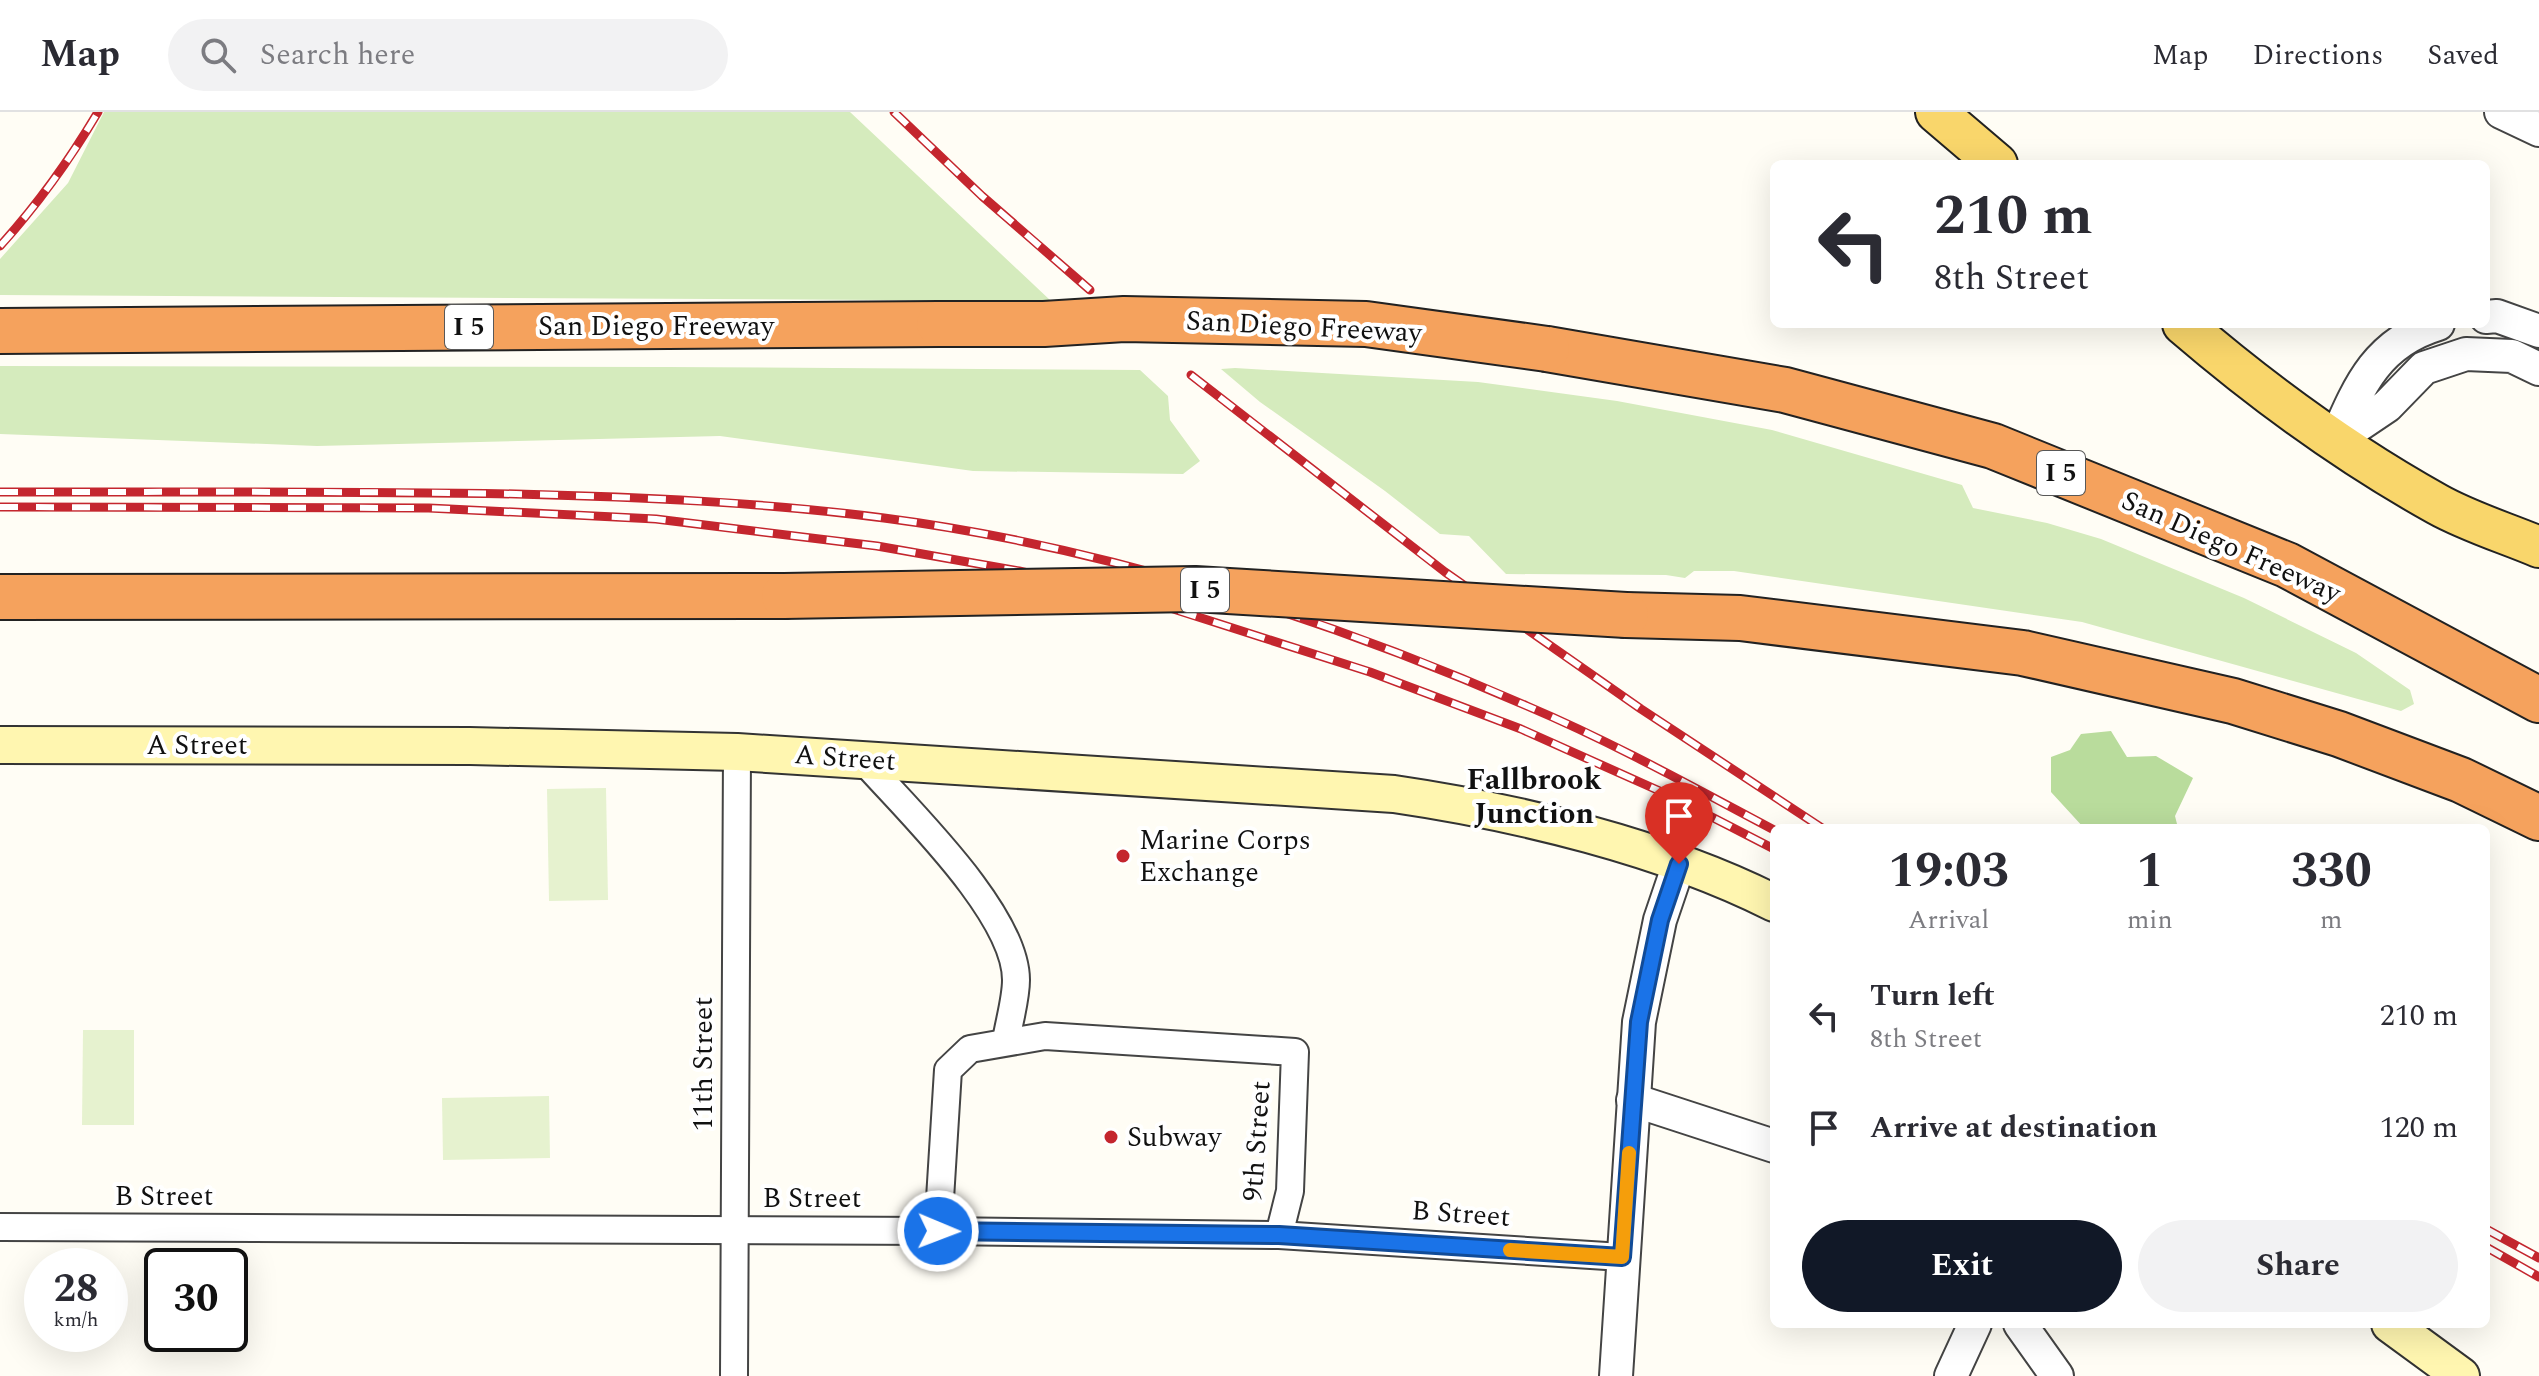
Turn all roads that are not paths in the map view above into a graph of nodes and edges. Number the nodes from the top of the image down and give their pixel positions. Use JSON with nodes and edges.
{"nodes":[{"id":1,"x":1936,"y":112,"type":"edge"},
{"id":2,"x":2501,"y":112,"type":"edge"},
{"id":3,"x":2539,"y":130,"type":"edge"},
{"id":4,"x":1992,"y":160,"type":"edge"},
{"id":5,"x":2490,"y":317,"type":"edge"},
{"id":6,"x":2188,"y":328,"type":"edge"},
{"id":7,"x":2426,"y":328,"type":"edge"},
{"id":8,"x":0,"y":331,"type":"edge"},
{"id":9,"x":2539,"y":331,"type":"edge"},
{"id":10,"x":2539,"y":369,"type":"edge"},
{"id":11,"x":2335,"y":441,"type":"junction"},
{"id":12,"x":2539,"y":547,"type":"edge"},
{"id":13,"x":0,"y":597,"type":"edge"},
{"id":14,"x":2539,"y":700,"type":"edge"},
{"id":15,"x":0,"y":745,"type":"edge"},
{"id":16,"x":737,"y":752,"type":"junction"},
{"id":17,"x":862,"y":759,"type":"junction"},
{"id":18,"x":2539,"y":818,"type":"edge"},
{"id":19,"x":1679,"y":864,"type":"junction"},
{"id":20,"x":1770,"y":901,"type":"edge"},
{"id":21,"x":1006,"y":1041,"type":"junction"},
{"id":22,"x":1633,"y":1100,"type":"junction"},
{"id":23,"x":1770,"y":1145,"type":"edge"},
{"id":24,"x":0,"y":1227,"type":"edge"},
{"id":25,"x":734,"y":1230,"type":"junction"},
{"id":26,"x":938,"y":1231,"type":"junction"},
{"id":27,"x":1279,"y":1235,"type":"junction"},
{"id":28,"x":1622,"y":1257,"type":"junction"},
{"id":29,"x":1973,"y":1328,"type":"edge"},
{"id":30,"x":2023,"y":1328,"type":"edge"},
{"id":31,"x":2395,"y":1328,"type":"edge"},
{"id":32,"x":734,"y":1376,"type":"edge"},
{"id":33,"x":1616,"y":1376,"type":"edge"},
{"id":34,"x":1951,"y":1376,"type":"edge"},
{"id":35,"x":2057,"y":1376,"type":"edge"},
{"id":36,"x":2461,"y":1376,"type":"edge"}],
"edges":[{"from":1,"to":4,"type":"main road"},
{"from":2,"to":3,"type":"street"},
{"from":5,"to":9,"type":"street"},
{"from":6,"to":11,"type":"main road"},
{"from":7,"to":11,"type":"street"},
{"from":8,"to":14,"type":"highway","name":"San Diego Freeway","number":"I 5","bridge":true},
{"from":10,"to":11,"type":"street"},
{"from":11,"to":12,"type":"main road"},
{"from":13,"to":18,"type":"highway","number":"I 5","bridge":true},
{"from":15,"to":16,"type":"main road","name":"A Street"},
{"from":16,"to":17,"type":"main road","name":"A Street"},
{"from":16,"to":25,"type":"street","name":"11th Street"},
{"from":17,"to":19,"type":"main road","name":"A Street"},
{"from":17,"to":21,"type":"street"},
{"from":19,"to":20,"type":"main road","name":"A Street"},
{"from":19,"to":22,"type":"street"},
{"from":21,"to":26,"type":"street"},
{"from":21,"to":27,"type":"street","name":"9th Street"},
{"from":22,"to":23,"type":"street"},
{"from":22,"to":28,"type":"street"},
{"from":24,"to":25,"type":"street","name":"B Street"},
{"from":25,"to":26,"type":"street","name":"B Street"},
{"from":25,"to":32,"type":"street","name":"11th Street"},
{"from":26,"to":27,"type":"street","name":"B Street"},
{"from":27,"to":28,"type":"street","name":"B Street"},
{"from":28,"to":33,"type":"street"},
{"from":29,"to":34,"type":"street"},
{"from":30,"to":35,"type":"street"},
{"from":31,"to":36,"type":"main road"}]}
